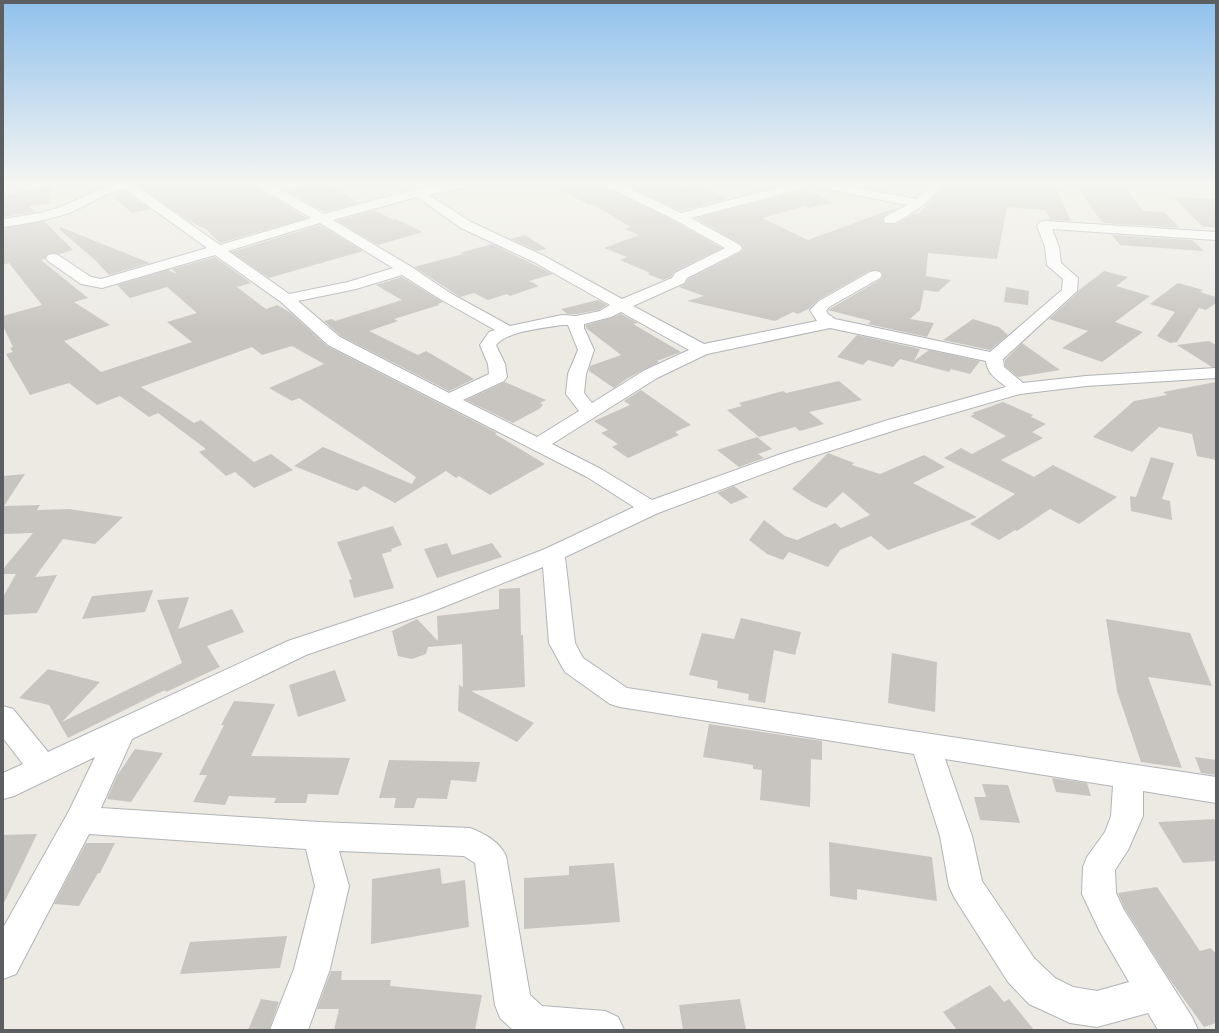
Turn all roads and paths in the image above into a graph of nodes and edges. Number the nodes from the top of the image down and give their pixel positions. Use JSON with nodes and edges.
{"nodes":[{"id":1,"x":194,"y":232,"type":"edge"},
{"id":2,"x":278,"y":232,"type":"edge"},
{"id":3,"x":343,"y":232,"type":"edge"},
{"id":4,"x":483,"y":232,"type":"edge"},
{"id":5,"x":707,"y":232,"type":"edge"},
{"id":6,"x":1046,"y":232,"type":"edge"},
{"id":7,"x":1157,"y":232,"type":"edge"},
{"id":8,"x":1216,"y":236,"type":"edge"},
{"id":9,"x":219,"y":250,"type":"junction"},
{"id":10,"x":53,"y":258,"type":"dead end"},
{"id":11,"x":405,"y":269,"type":"junction"},
{"id":12,"x":874,"y":275,"type":"dead end"},
{"id":13,"x":286,"y":300,"type":"junction"},
{"id":14,"x":621,"y":304,"type":"junction"},
{"id":15,"x":576,"y":321,"type":"junction"},
{"id":16,"x":830,"y":323,"type":"junction"},
{"id":17,"x":508,"y":331,"type":"junction"},
{"id":18,"x":702,"y":350,"type":"junction"},
{"id":19,"x":994,"y":358,"type":"junction"},
{"id":20,"x":1216,"y":373,"type":"edge"},
{"id":21,"x":1019,"y":389,"type":"junction"},
{"id":22,"x":448,"y":400,"type":"junction"},
{"id":23,"x":590,"y":412,"type":"junction"},
{"id":24,"x":539,"y":444,"type":"junction"},
{"id":25,"x":650,"y":508,"type":"junction"},
{"id":26,"x":553,"y":554,"type":"junction"},
{"id":27,"x":3,"y":717,"type":"edge"},
{"id":28,"x":121,"y":732,"type":"junction"},
{"id":29,"x":925,"y":744,"type":"junction"},
{"id":30,"x":43,"y":768,"type":"junction"},
{"id":31,"x":1129,"y":777,"type":"junction"},
{"id":32,"x":3,"y":787,"type":"edge"},
{"id":33,"x":1216,"y":790,"type":"edge"},
{"id":34,"x":80,"y":820,"type":"junction"},
{"id":35,"x":319,"y":836,"type":"junction"},
{"id":36,"x":3,"y":962,"type":"edge"},
{"id":37,"x":1155,"y":993,"type":"junction"},
{"id":38,"x":289,"y":1030,"type":"edge"},
{"id":39,"x":605,"y":1030,"type":"edge"},
{"id":40,"x":1179,"y":1030,"type":"edge"}],
"edges":[{"from":1,"to":9,"type":"street"},
{"from":2,"to":9,"type":"street"},
{"from":3,"to":11,"type":"street"},
{"from":4,"to":14,"type":"street"},
{"from":5,"to":14,"type":"street"},
{"from":6,"to":19,"type":"street"},
{"from":7,"to":8,"type":"street"},
{"from":9,"to":10,"type":"street"},
{"from":9,"to":13,"type":"street"},
{"from":11,"to":13,"type":"street"},
{"from":11,"to":17,"type":"street"},
{"from":12,"to":16,"type":"street"},
{"from":13,"to":22,"type":"street"},
{"from":14,"to":15,"type":"street"},
{"from":14,"to":18,"type":"street"},
{"from":15,"to":17,"type":"street"},
{"from":15,"to":23,"type":"street"},
{"from":16,"to":18,"type":"street"},
{"from":16,"to":19,"type":"street"},
{"from":17,"to":22,"type":"street"},
{"from":18,"to":23,"type":"street"},
{"from":19,"to":21,"type":"street"},
{"from":20,"to":21,"type":"street"},
{"from":21,"to":25,"type":"street"},
{"from":22,"to":24,"type":"street"},
{"from":23,"to":24,"type":"street"},
{"from":24,"to":25,"type":"street"},
{"from":25,"to":26,"type":"street"},
{"from":26,"to":28,"type":"street"},
{"from":26,"to":29,"type":"street"},
{"from":27,"to":30,"type":"street"},
{"from":28,"to":30,"type":"street"},
{"from":28,"to":34,"type":"street"},
{"from":29,"to":31,"type":"street"},
{"from":29,"to":37,"type":"street"},
{"from":30,"to":32,"type":"street"},
{"from":31,"to":33,"type":"street"},
{"from":31,"to":37,"type":"street"},
{"from":34,"to":35,"type":"street"},
{"from":34,"to":36,"type":"street"},
{"from":35,"to":38,"type":"street"},
{"from":35,"to":39,"type":"street"},
{"from":37,"to":40,"type":"street"}]}
